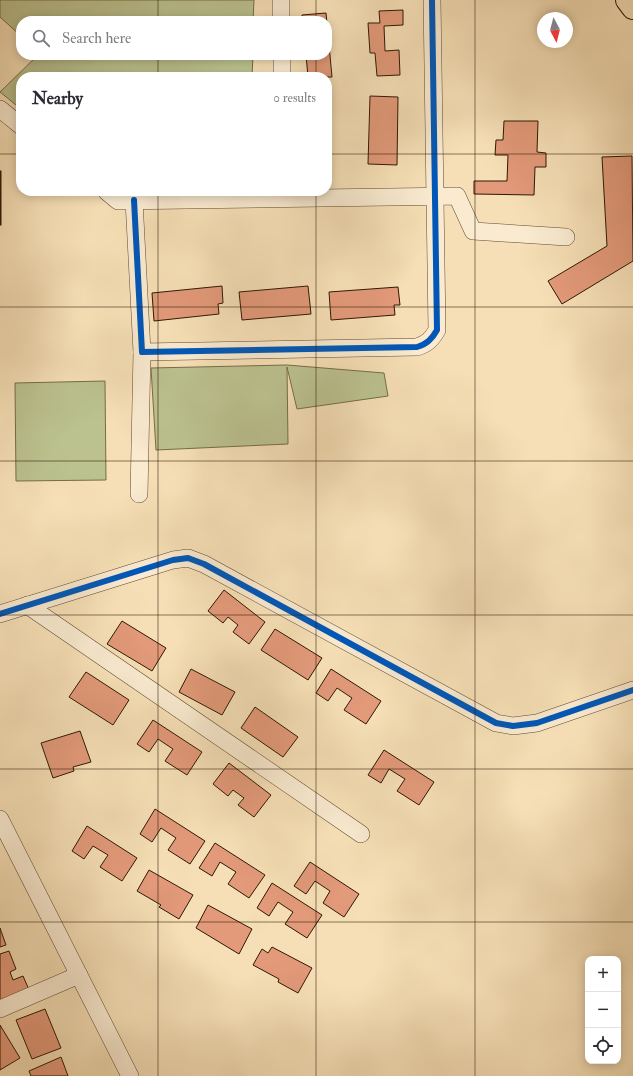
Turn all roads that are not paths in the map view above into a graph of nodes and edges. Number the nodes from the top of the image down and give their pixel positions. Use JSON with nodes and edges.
{"nodes":[{"id":1,"x":280,"y":0,"type":"edge"},
{"id":2,"x":432,"y":0,"type":"edge"},
{"id":3,"x":627,"y":0,"type":"edge"},
{"id":4,"x":633,"y":8,"type":"edge"},
{"id":5,"x":281,"y":16,"type":"edge"},
{"id":6,"x":282,"y":60,"type":"edge"},
{"id":7,"x":282,"y":72,"type":"edge"},
{"id":8,"x":0,"y":109,"type":"edge"},
{"id":9,"x":16,"y":122,"type":"edge"},
{"id":10,"x":332,"y":195,"type":"edge"},
{"id":11,"x":113,"y":196,"type":"edge"},
{"id":12,"x":235,"y":196,"type":"edge"},
{"id":13,"x":435,"y":196,"type":"junction"},
{"id":14,"x":134,"y":200,"type":"junction"},
{"id":15,"x":566,"y":237,"type":"dead end"},
{"id":16,"x":142,"y":352,"type":"junction"},
{"id":17,"x":139,"y":494,"type":"dead end"},
{"id":18,"x":27,"y":605,"type":"junction"},
{"id":19,"x":0,"y":614,"type":"edge"},
{"id":20,"x":633,"y":690,"type":"edge"},
{"id":21,"x":0,"y":819,"type":"edge"},
{"id":22,"x":361,"y":834,"type":"dead end"},
{"id":23,"x":78,"y":975,"type":"junction"},
{"id":24,"x":0,"y":1009,"type":"edge"},
{"id":25,"x":130,"y":1076,"type":"edge"}],
"edges":[{"from":1,"to":5,"type":"street"},
{"from":2,"to":13,"type":"street"},
{"from":3,"to":4,"type":"highway"},
{"from":6,"to":7,"type":"street"},
{"from":8,"to":9,"type":"street"},
{"from":10,"to":13,"type":"street"},
{"from":11,"to":14,"type":"street"},
{"from":12,"to":14,"type":"street"},
{"from":13,"to":15,"type":"street"},
{"from":13,"to":16,"type":"street"},
{"from":14,"to":16,"type":"street"},
{"from":16,"to":17,"type":"street"},
{"from":18,"to":19,"type":"street"},
{"from":18,"to":20,"type":"street"},
{"from":18,"to":22,"type":"street"},
{"from":21,"to":23,"type":"street"},
{"from":23,"to":24,"type":"street"},
{"from":23,"to":25,"type":"street"}]}
